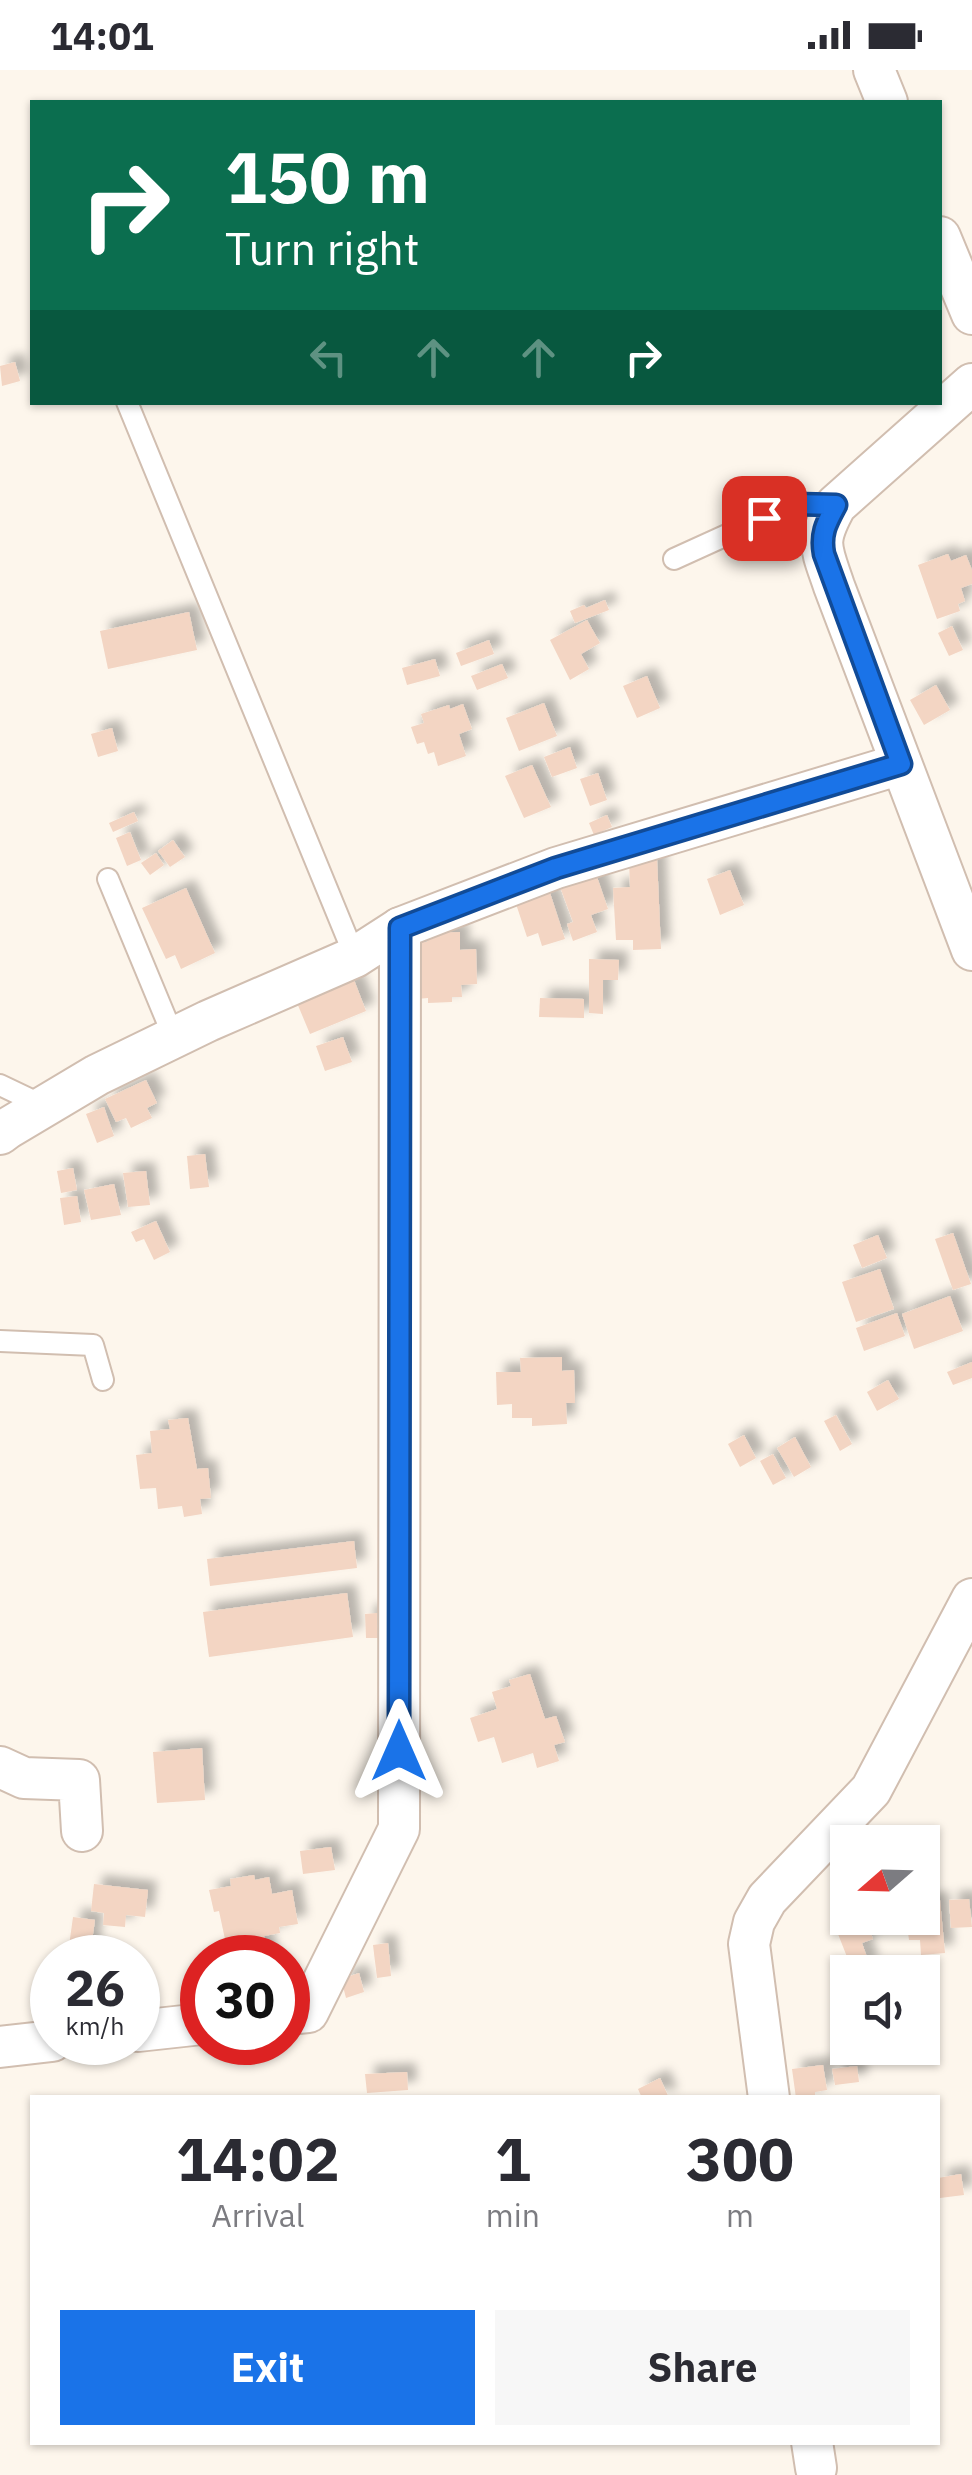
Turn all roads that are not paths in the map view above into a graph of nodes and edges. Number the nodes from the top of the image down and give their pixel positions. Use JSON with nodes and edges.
{"nodes":[{"id":1,"x":874,"y":70,"type":"edge"},
{"id":2,"x":886,"y":100,"type":"edge"},
{"id":3,"x":942,"y":243,"type":"edge"},
{"id":4,"x":972,"y":314,"type":"edge"},
{"id":5,"x":972,"y":384,"type":"edge"},
{"id":6,"x":128,"y":405,"type":"edge"},
{"id":7,"x":836,"y":505,"type":"junction"},
{"id":8,"x":674,"y":558,"type":"dead end"},
{"id":9,"x":901,"y":764,"type":"junction"},
{"id":10,"x":108,"y":879,"type":"dead end"},
{"id":11,"x":400,"y":928,"type":"junction"},
{"id":12,"x":972,"y":950,"type":"edge"},
{"id":13,"x":355,"y":957,"type":"junction"},
{"id":14,"x":174,"y":1038,"type":"junction"},
{"id":15,"x":0,"y":1085,"type":"edge"},
{"id":16,"x":44,"y":1106,"type":"junction"},
{"id":17,"x":0,"y":1134,"type":"edge"},
{"id":18,"x":0,"y":1341,"type":"edge"},
{"id":19,"x":102,"y":1380,"type":"dead end"},
{"id":20,"x":972,"y":1599,"type":"edge"},
{"id":21,"x":0,"y":1767,"type":"edge"},
{"id":22,"x":82,"y":1832,"type":"dead end"},
{"id":23,"x":310,"y":2008,"type":"edge"},
{"id":24,"x":30,"y":2044,"type":"edge"},
{"id":25,"x":0,"y":2047,"type":"edge"},
{"id":26,"x":768,"y":2095,"type":"edge"}],
"edges":[{"from":1,"to":2,"type":"street"},
{"from":3,"to":4,"type":"street"},
{"from":5,"to":7,"type":"street"},
{"from":6,"to":13,"type":"lane"},
{"from":7,"to":8,"type":"lane"},
{"from":7,"to":9,"type":"street"},
{"from":9,"to":11,"type":"street"},
{"from":9,"to":12,"type":"street"},
{"from":10,"to":14,"type":"lane"},
{"from":11,"to":13,"type":"street"},
{"from":11,"to":23,"type":"street"},
{"from":13,"to":14,"type":"street"},
{"from":14,"to":16,"type":"street"},
{"from":15,"to":16,"type":"lane"},
{"from":16,"to":17,"type":"street"},
{"from":18,"to":19,"type":"lane"},
{"from":20,"to":26,"type":"street"},
{"from":21,"to":22,"type":"street"},
{"from":24,"to":25,"type":"street"}]}
